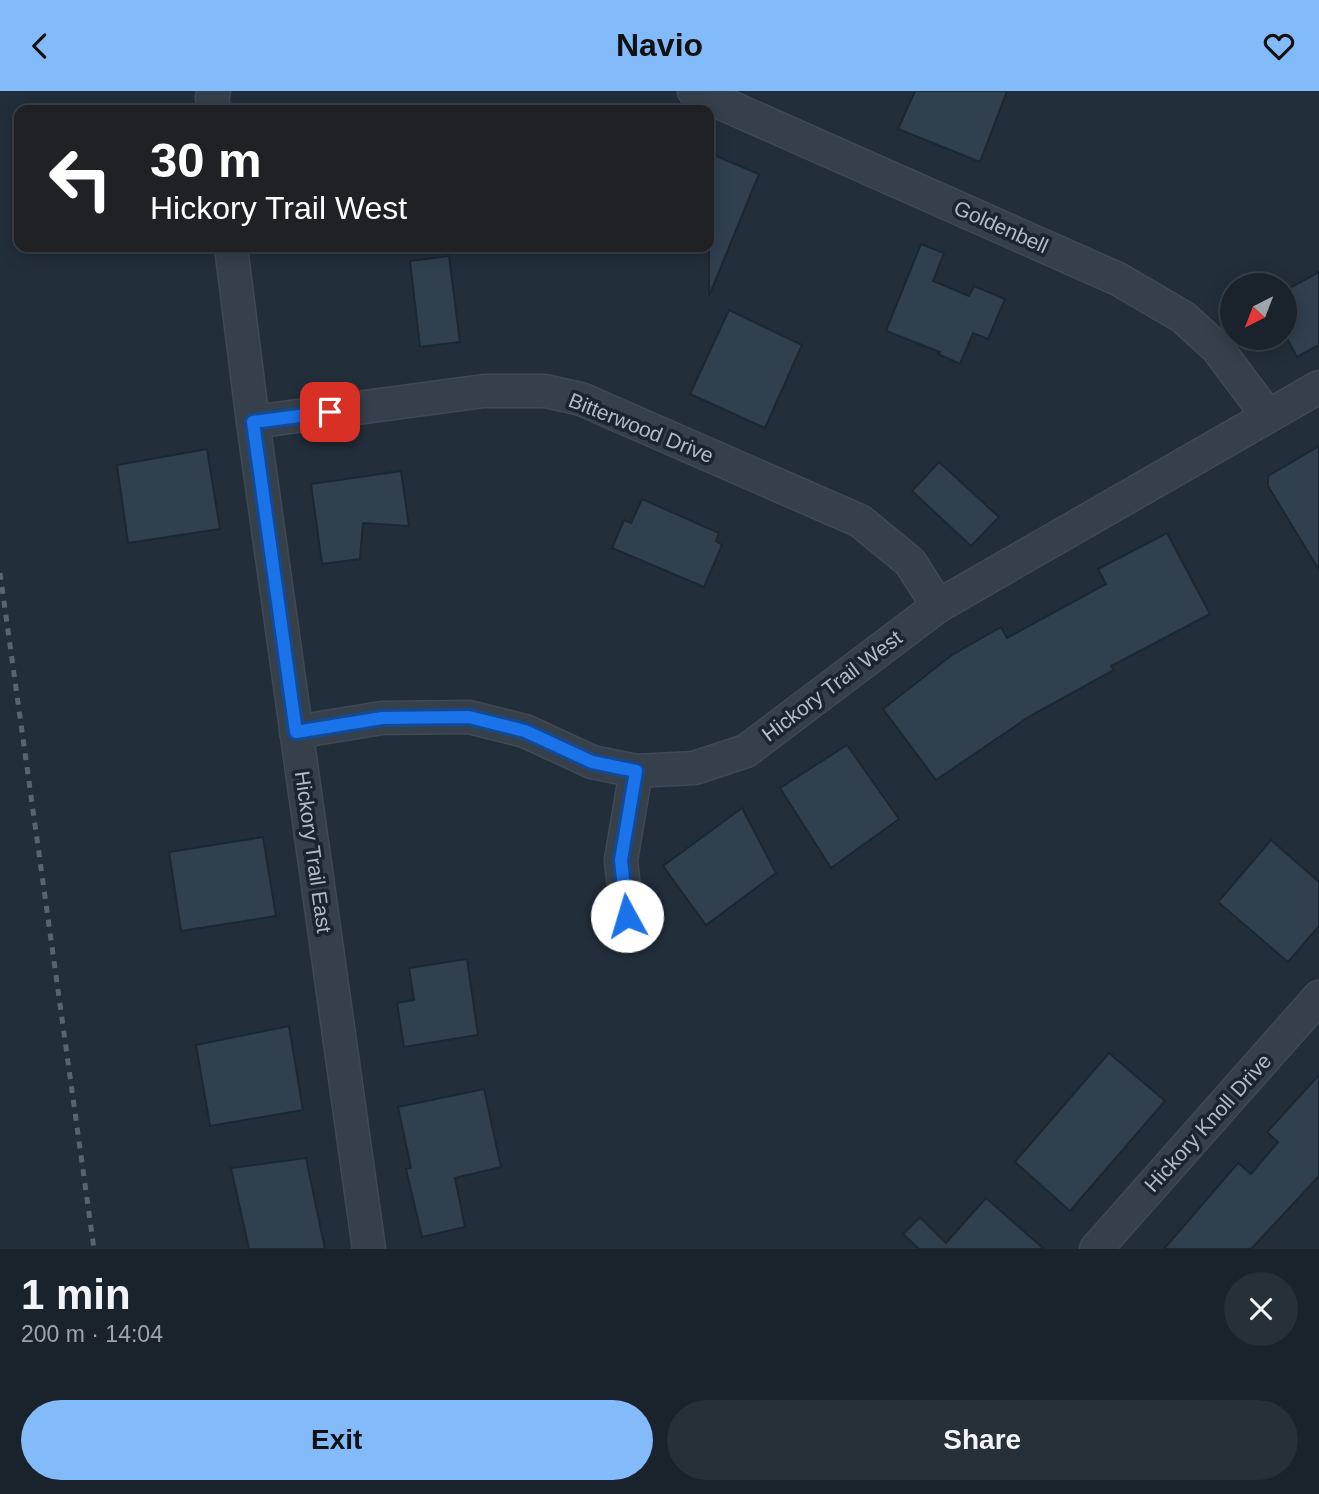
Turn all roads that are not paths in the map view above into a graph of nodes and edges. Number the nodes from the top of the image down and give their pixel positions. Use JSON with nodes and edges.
{"nodes":[{"id":1,"x":694,"y":91,"type":"edge"},
{"id":2,"x":232,"y":252,"type":"edge"},
{"id":3,"x":1319,"y":387,"type":"edge"},
{"id":4,"x":1268,"y":417,"type":"junction"},
{"id":5,"x":253,"y":422,"type":"junction"},
{"id":6,"x":938,"y":606,"type":"junction"},
{"id":7,"x":296,"y":732,"type":"junction"},
{"id":8,"x":636,"y":771,"type":"junction"},
{"id":9,"x":631,"y":921,"type":"dead end"},
{"id":10,"x":1319,"y":997,"type":"edge"},
{"id":11,"x":369,"y":1249,"type":"edge"},
{"id":12,"x":1096,"y":1249,"type":"edge"}],
"edges":[{"from":1,"to":4,"type":"street","name":"Goldenbell"},
{"from":2,"to":5,"type":"street","name":"Hickory Trail East"},
{"from":3,"to":4,"type":"street","name":"Hickory Trail West"},
{"from":4,"to":6,"type":"street","name":"Hickory Trail West"},
{"from":5,"to":6,"type":"street","name":"Bitterwood Drive"},
{"from":5,"to":7,"type":"street","name":"Hickory Trail East"},
{"from":6,"to":8,"type":"street","name":"Hickory Trail West"},
{"from":7,"to":8,"type":"street","name":"Hickory Trail West"},
{"from":7,"to":11,"type":"street","name":"Hickory Trail East"},
{"from":8,"to":9,"type":"street"},
{"from":10,"to":12,"type":"street","name":"Hickory Knoll Drive"}]}
